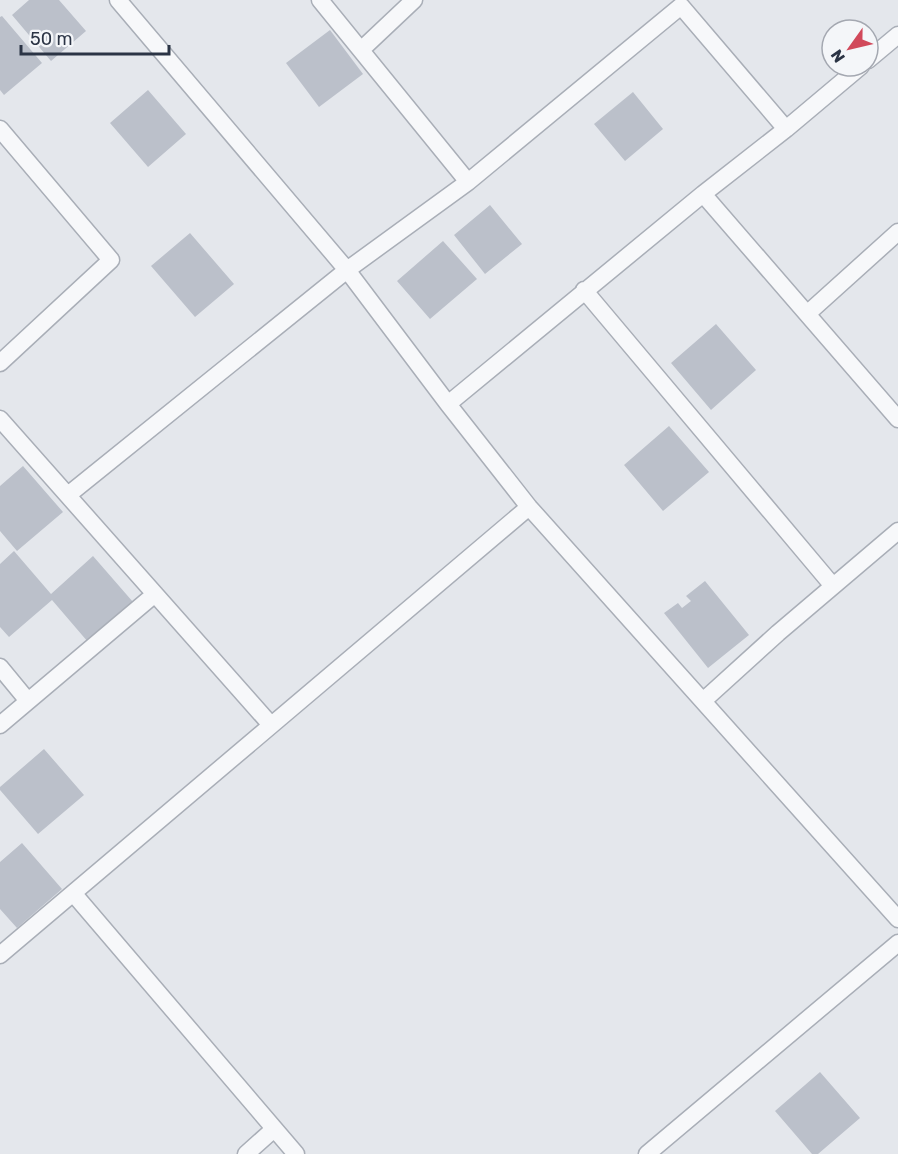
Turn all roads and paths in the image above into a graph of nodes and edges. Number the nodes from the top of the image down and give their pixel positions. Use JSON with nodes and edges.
{"nodes":[{"id":1,"x":118,"y":0,"type":"edge"},
{"id":2,"x":320,"y":0,"type":"edge"},
{"id":3,"x":414,"y":0,"type":"edge"},
{"id":4,"x":685,"y":3,"type":"edge"},
{"id":5,"x":898,"y":35,"type":"edge"},
{"id":6,"x":361,"y":50,"type":"junction"},
{"id":7,"x":880,"y":50,"type":"edge"},
{"id":8,"x":847,"y":78,"type":"edge"},
{"id":9,"x":0,"y":129,"type":"edge"},
{"id":10,"x":786,"y":129,"type":"junction"},
{"id":11,"x":468,"y":182,"type":"junction"},
{"id":12,"x":703,"y":194,"type":"junction"},
{"id":13,"x":898,"y":232,"type":"edge"},
{"id":14,"x":347,"y":270,"type":"junction"},
{"id":15,"x":585,"y":290,"type":"junction"},
{"id":16,"x":807,"y":314,"type":"junction"},
{"id":17,"x":0,"y":363,"type":"edge"},
{"id":18,"x":448,"y":404,"type":"junction"},
{"id":19,"x":0,"y":418,"type":"edge"},
{"id":20,"x":898,"y":419,"type":"edge"},
{"id":21,"x":68,"y":495,"type":"junction"},
{"id":22,"x":529,"y":507,"type":"junction"},
{"id":23,"x":898,"y":531,"type":"edge"},
{"id":24,"x":833,"y":586,"type":"junction"},
{"id":25,"x":155,"y":594,"type":"junction"},
{"id":26,"x":0,"y":667,"type":"edge"},
{"id":27,"x":28,"y":701,"type":"junction"},
{"id":28,"x":703,"y":701,"type":"junction"},
{"id":29,"x":0,"y":725,"type":"edge"},
{"id":30,"x":271,"y":725,"type":"junction"},
{"id":31,"x":73,"y":893,"type":"junction"},
{"id":32,"x":898,"y":919,"type":"edge"},
{"id":33,"x":898,"y":944,"type":"edge"},
{"id":34,"x":2,"y":950,"type":"edge"},
{"id":35,"x":274,"y":1128,"type":"junction"},
{"id":36,"x":667,"y":1148,"type":"edge"},
{"id":37,"x":246,"y":1154,"type":"edge"},
{"id":38,"x":296,"y":1154,"type":"edge"},
{"id":39,"x":647,"y":1154,"type":"edge"}],
"edges":[{"from":1,"to":14,"type":"street"},
{"from":2,"to":6,"type":"street"},
{"from":3,"to":6,"type":"street"},
{"from":4,"to":10,"type":"street"},
{"from":4,"to":11,"type":"street"},
{"from":5,"to":7,"type":"street"},
{"from":6,"to":11,"type":"street"},
{"from":8,"to":10,"type":"street"},
{"from":9,"to":17,"type":"street"},
{"from":10,"to":12,"type":"street"},
{"from":11,"to":14,"type":"street"},
{"from":12,"to":15,"type":"street"},
{"from":12,"to":16,"type":"street"},
{"from":13,"to":16,"type":"street"},
{"from":14,"to":18,"type":"street"},
{"from":14,"to":21,"type":"street"},
{"from":15,"to":18,"type":"street"},
{"from":15,"to":24,"type":"street"},
{"from":16,"to":20,"type":"street"},
{"from":18,"to":22,"type":"street"},
{"from":19,"to":21,"type":"street"},
{"from":21,"to":25,"type":"street"},
{"from":22,"to":28,"type":"street"},
{"from":22,"to":30,"type":"street"},
{"from":23,"to":24,"type":"street"},
{"from":24,"to":28,"type":"street"},
{"from":25,"to":27,"type":"street"},
{"from":25,"to":30,"type":"street"},
{"from":26,"to":27,"type":"street"},
{"from":27,"to":29,"type":"street"},
{"from":28,"to":32,"type":"street"},
{"from":30,"to":31,"type":"street"},
{"from":31,"to":34,"type":"street"},
{"from":31,"to":35,"type":"street"},
{"from":33,"to":36,"type":"street"},
{"from":35,"to":37,"type":"street"},
{"from":35,"to":38,"type":"street"},
{"from":36,"to":39,"type":"street"}]}
